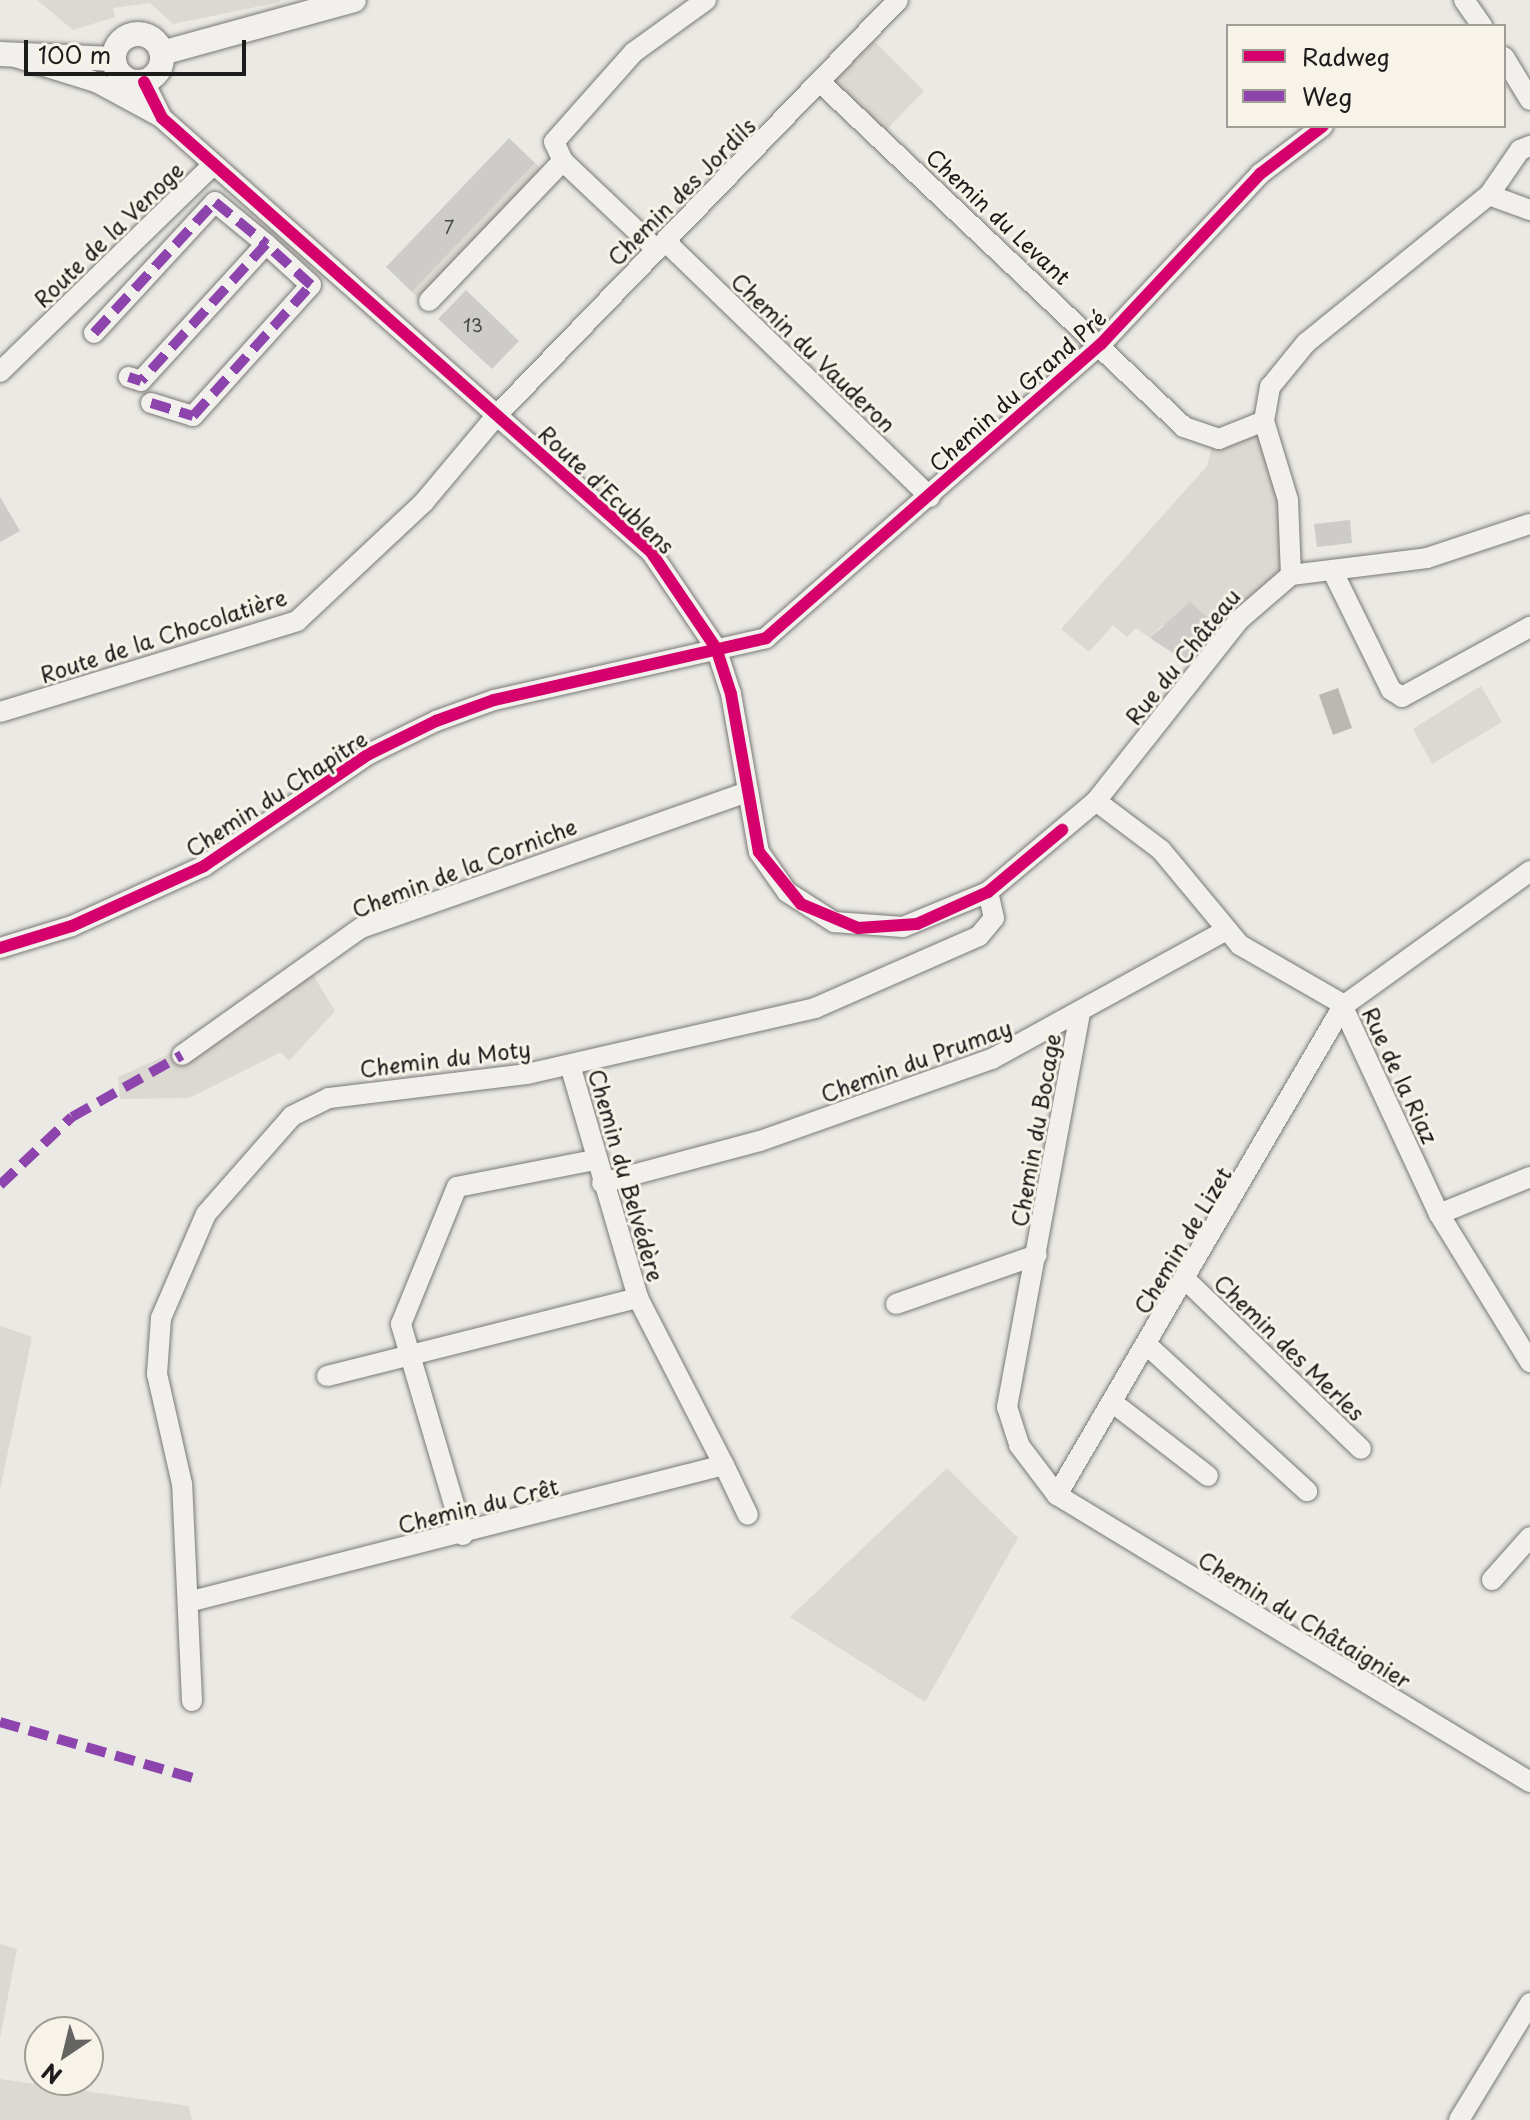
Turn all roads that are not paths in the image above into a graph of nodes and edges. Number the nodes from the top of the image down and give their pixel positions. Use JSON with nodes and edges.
{"nodes":[{"id":1,"x":354,"y":0,"type":"edge"},
{"id":2,"x":706,"y":0,"type":"edge"},
{"id":3,"x":898,"y":0,"type":"edge"},
{"id":4,"x":1464,"y":0,"type":"edge"},
{"id":5,"x":1474,"y":23,"type":"edge"},
{"id":6,"x":162,"y":53,"type":"junction"},
{"id":7,"x":6,"y":55,"type":"edge"},
{"id":8,"x":114,"y":59,"type":"junction"},
{"id":9,"x":1506,"y":60,"type":"edge"},
{"id":10,"x":144,"y":82,"type":"junction"},
{"id":11,"x":820,"y":82,"type":"junction"},
{"id":12,"x":1529,"y":96,"type":"edge"},
{"id":13,"x":162,"y":118,"type":"junction"},
{"id":14,"x":1320,"y":128,"type":"edge"},
{"id":15,"x":1530,"y":146,"type":"edge"},
{"id":16,"x":563,"y":161,"type":"junction"},
{"id":17,"x":214,"y":164,"type":"junction"},
{"id":18,"x":1489,"y":195,"type":"junction"},
{"id":19,"x":1530,"y":210,"type":"edge"},
{"id":20,"x":266,"y":244,"type":"junction"},
{"id":21,"x":662,"y":246,"type":"junction"},
{"id":22,"x":429,"y":301,"type":"dead end"},
{"id":23,"x":94,"y":333,"type":"dead end"},
{"id":24,"x":1101,"y":344,"type":"junction"},
{"id":25,"x":0,"y":372,"type":"edge"},
{"id":26,"x":129,"y":377,"type":"dead end"},
{"id":27,"x":151,"y":403,"type":"dead end"},
{"id":28,"x":497,"y":415,"type":"junction"},
{"id":29,"x":1264,"y":421,"type":"junction"},
{"id":30,"x":930,"y":497,"type":"junction"},
{"id":31,"x":1530,"y":524,"type":"edge"},
{"id":32,"x":1333,"y":572,"type":"junction"},
{"id":33,"x":1291,"y":575,"type":"junction"},
{"id":34,"x":1530,"y":627,"type":"edge"},
{"id":35,"x":716,"y":648,"type":"junction"},
{"id":36,"x":0,"y":712,"type":"edge"},
{"id":37,"x":744,"y":793,"type":"junction"},
{"id":38,"x":1096,"y":801,"type":"junction"},
{"id":39,"x":1062,"y":830,"type":"joint"},
{"id":40,"x":1530,"y":871,"type":"edge"},
{"id":41,"x":988,"y":892,"type":"junction"},
{"id":42,"x":1225,"y":931,"type":"junction"},
{"id":43,"x":0,"y":948,"type":"edge"},
{"id":44,"x":1343,"y":1006,"type":"junction"},
{"id":45,"x":1080,"y":1013,"type":"junction"},
{"id":46,"x":182,"y":1055,"type":"dead end"},
{"id":47,"x":570,"y":1065,"type":"junction"},
{"id":48,"x":595,"y":1160,"type":"junction"},
{"id":49,"x":1530,"y":1177,"type":"edge"},
{"id":50,"x":602,"y":1183,"type":"junction"},
{"id":51,"x":1439,"y":1214,"type":"junction"},
{"id":52,"x":1037,"y":1255,"type":"junction"},
{"id":53,"x":1186,"y":1280,"type":"junction"},
{"id":54,"x":638,"y":1298,"type":"junction"},
{"id":55,"x":896,"y":1304,"type":"dead end"},
{"id":56,"x":1147,"y":1345,"type":"junction"},
{"id":57,"x":412,"y":1355,"type":"junction"},
{"id":58,"x":1530,"y":1362,"type":"edge"},
{"id":59,"x":327,"y":1376,"type":"dead end"},
{"id":60,"x":1112,"y":1402,"type":"junction"},
{"id":61,"x":1361,"y":1449,"type":"dead end"},
{"id":62,"x":724,"y":1465,"type":"junction"},
{"id":63,"x":1208,"y":1476,"type":"dead end"},
{"id":64,"x":1307,"y":1491,"type":"dead end"},
{"id":65,"x":1057,"y":1495,"type":"junction"},
{"id":66,"x":748,"y":1515,"type":"dead end"},
{"id":67,"x":463,"y":1535,"type":"junction"},
{"id":68,"x":1530,"y":1537,"type":"edge"},
{"id":69,"x":1496,"y":1575,"type":"dead end"},
{"id":70,"x":188,"y":1602,"type":"junction"},
{"id":71,"x":192,"y":1701,"type":"dead end"},
{"id":72,"x":1530,"y":1782,"type":"edge"},
{"id":73,"x":1530,"y":2003,"type":"edge"},
{"id":74,"x":1459,"y":2120,"type":"edge"}],
"edges":[{"from":1,"to":6,"type":"main road"},
{"from":2,"to":16,"type":"street"},
{"from":3,"to":11,"type":"street","name":"Chemin des Jordils"},
{"from":4,"to":5,"type":"street"},
{"from":6,"to":8,"type":"main road"},
{"from":6,"to":10,"type":"main road"},
{"from":7,"to":8,"type":"main road"},
{"from":7,"to":13,"type":"street","name":"Route d'Ecublens"},
{"from":8,"to":10,"type":"main road"},
{"from":9,"to":12,"type":"street"},
{"from":10,"to":13,"type":"street","name":"Route d'Ecublens"},
{"from":11,"to":21,"type":"street","name":"Chemin des Jordils"},
{"from":11,"to":24,"type":"street","name":"Chemin du Levant"},
{"from":13,"to":17,"type":"street","name":"Route d'Ecublens"},
{"from":14,"to":24,"type":"street","name":"Chemin du Grand Pré"},
{"from":15,"to":18,"type":"street"},
{"from":16,"to":21,"type":"street","name":"Chemin du Vauderon"},
{"from":16,"to":22,"type":"street"},
{"from":17,"to":25,"type":"street","name":"Route de la Venoge"},
{"from":17,"to":28,"type":"street","name":"Route d'Ecublens"},
{"from":18,"to":19,"type":"street"},
{"from":18,"to":29,"type":"street"},
{"from":20,"to":23,"type":"street"},
{"from":20,"to":26,"type":"street"},
{"from":20,"to":27,"type":"street"},
{"from":21,"to":28,"type":"street","name":"Chemin des Jordils"},
{"from":21,"to":30,"type":"street","name":"Chemin du Vauderon"},
{"from":24,"to":29,"type":"street","name":"Chemin du Levant"},
{"from":24,"to":30,"type":"street","name":"Chemin du Grand Pré"},
{"from":28,"to":35,"type":"street","name":"Route d'Ecublens"},
{"from":28,"to":36,"type":"street","name":"Route de la Chocolatière"},
{"from":29,"to":33,"type":"street"},
{"from":30,"to":35,"type":"street","name":"Chemin du Grand Pré"},
{"from":31,"to":32,"type":"street"},
{"from":32,"to":33,"type":"street"},
{"from":32,"to":34,"type":"street"},
{"from":33,"to":38,"type":"street","name":"Rue du Château"},
{"from":35,"to":37,"type":"street","name":"Route d'Ecublens"},
{"from":35,"to":43,"type":"street","name":"Chemin du Chapitre"},
{"from":37,"to":41,"type":"street","name":"Route d'Ecublens"},
{"from":37,"to":46,"type":"street","name":"Chemin de la Corniche"},
{"from":38,"to":39,"type":"street","name":"Rue du Château"},
{"from":38,"to":42,"type":"street","name":"Rue de la Riaz"},
{"from":39,"to":41,"type":"street","name":"Route d'Ecublens"},
{"from":40,"to":44,"type":"street"},
{"from":41,"to":47,"type":"street","name":"Chemin du Moty"},
{"from":42,"to":44,"type":"street","name":"Rue de la Riaz"},
{"from":42,"to":45,"type":"street","name":"Chemin du Prumay"},
{"from":44,"to":51,"type":"street","name":"Rue de la Riaz"},
{"from":44,"to":53,"type":"street","name":"Chemin de Lizet"},
{"from":45,"to":50,"type":"street","name":"Chemin du Prumay"},
{"from":45,"to":52,"type":"street","name":"Chemin du Bocage"},
{"from":47,"to":48,"type":"street","name":"Chemin du Belvédère"},
{"from":47,"to":70,"type":"street","name":"Chemin du Moty"},
{"from":48,"to":50,"type":"street","name":"Chemin du Belvédère"},
{"from":48,"to":57,"type":"street"},
{"from":49,"to":51,"type":"street"},
{"from":50,"to":54,"type":"street","name":"Chemin du Belvédère"},
{"from":51,"to":58,"type":"street","name":"Rue de la Riaz"},
{"from":52,"to":55,"type":"street","name":"Chemin du Bocage"},
{"from":52,"to":65,"type":"street","name":"Chemin du Bocage"},
{"from":53,"to":56,"type":"street","name":"Chemin de Lizet"},
{"from":53,"to":61,"type":"street","name":"Chemin des Merles"},
{"from":54,"to":57,"type":"street","name":"Chemin du Belvédère"},
{"from":54,"to":62,"type":"street","name":"Chemin du Belvédère"},
{"from":56,"to":60,"type":"street","name":"Chemin de Lizet"},
{"from":56,"to":64,"type":"street"},
{"from":57,"to":59,"type":"street","name":"Chemin du Belvédère"},
{"from":57,"to":67,"type":"street"},
{"from":60,"to":63,"type":"street"},
{"from":60,"to":65,"type":"street","name":"Chemin de Lizet"},
{"from":62,"to":66,"type":"street"},
{"from":62,"to":67,"type":"street","name":"Chemin du Crêt"},
{"from":65,"to":72,"type":"street","name":"Chemin du Châtaignier"},
{"from":67,"to":70,"type":"street","name":"Chemin du Crêt"},
{"from":68,"to":69,"type":"street"},
{"from":70,"to":71,"type":"street","name":"Chemin du Moty"},
{"from":73,"to":74,"type":"street"}]}
